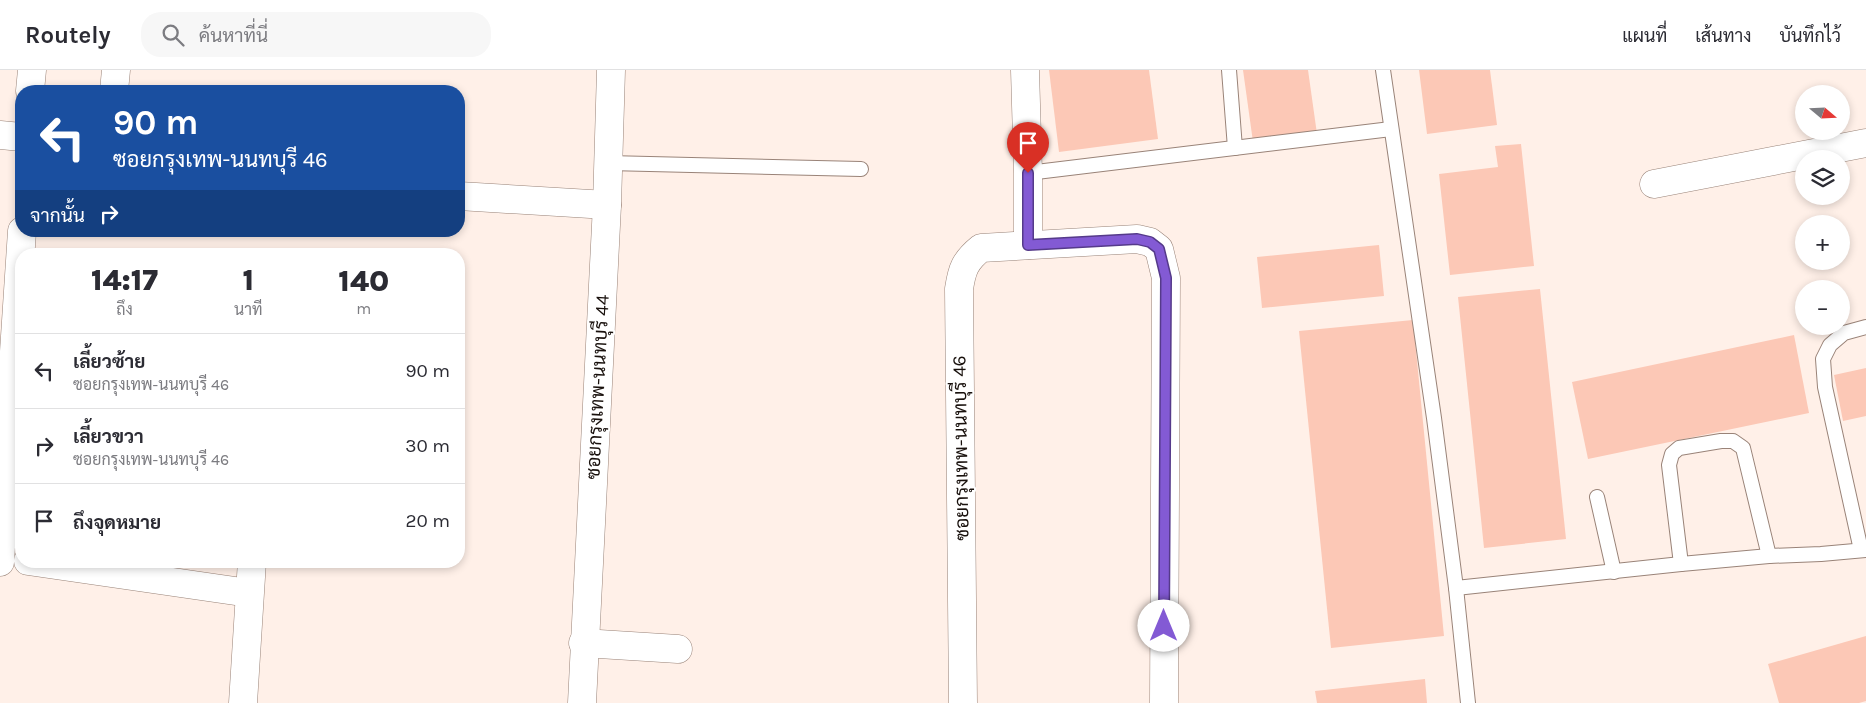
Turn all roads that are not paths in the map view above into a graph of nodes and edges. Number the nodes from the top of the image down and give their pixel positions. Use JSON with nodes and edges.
{"nodes":[{"id":1,"x":32,"y":70,"type":"edge"},
{"id":2,"x":116,"y":70,"type":"edge"},
{"id":3,"x":611,"y":70,"type":"edge"},
{"id":4,"x":1024,"y":70,"type":"edge"},
{"id":5,"x":1229,"y":70,"type":"edge"},
{"id":6,"x":1383,"y":70,"type":"edge"},
{"id":7,"x":31,"y":85,"type":"edge"},
{"id":8,"x":115,"y":85,"type":"edge"},
{"id":9,"x":1391,"y":129,"type":"junction"},
{"id":10,"x":0,"y":135,"type":"edge"},
{"id":11,"x":15,"y":136,"type":"edge"},
{"id":12,"x":1866,"y":143,"type":"edge"},
{"id":13,"x":1235,"y":148,"type":"junction"},
{"id":14,"x":608,"y":163,"type":"junction"},
{"id":15,"x":861,"y":169,"type":"dead end"},
{"id":16,"x":1028,"y":173,"type":"junction"},
{"id":17,"x":1654,"y":184,"type":"dead end"},
{"id":18,"x":465,"y":196,"type":"edge"},
{"id":19,"x":607,"y":205,"type":"junction"},
{"id":20,"x":1028,"y":245,"type":"junction"},
{"id":21,"x":1866,"y":328,"type":"edge"},
{"id":22,"x":15,"y":397,"type":"edge"},
{"id":23,"x":1597,"y":497,"type":"dead end"},
{"id":24,"x":1864,"y":550,"type":"edge"},
{"id":25,"x":1769,"y":556,"type":"junction"},
{"id":26,"x":0,"y":557,"type":"edge"},
{"id":27,"x":15,"y":559,"type":"edge"},
{"id":28,"x":0,"y":562,"type":"edge"},
{"id":29,"x":1681,"y":564,"type":"junction"},
{"id":30,"x":76,"y":568,"type":"edge"},
{"id":31,"x":251,"y":568,"type":"edge"},
{"id":32,"x":1614,"y":572,"type":"junction"},
{"id":33,"x":1456,"y":588,"type":"junction"},
{"id":34,"x":249,"y":593,"type":"junction"},
{"id":35,"x":584,"y":643,"type":"junction"},
{"id":36,"x":678,"y":648,"type":"dead end"},
{"id":37,"x":243,"y":703,"type":"edge"},
{"id":38,"x":582,"y":703,"type":"edge"},
{"id":39,"x":963,"y":703,"type":"edge"},
{"id":40,"x":1164,"y":703,"type":"edge"},
{"id":41,"x":1468,"y":703,"type":"edge"}],
"edges":[{"from":1,"to":7,"type":"street"},
{"from":2,"to":8,"type":"street"},
{"from":3,"to":14,"type":"street","name":"ซอยกรุงเทพ-นนทบุรี 44"},
{"from":4,"to":16,"type":"street"},
{"from":5,"to":13,"type":"lane"},
{"from":6,"to":9,"type":"lane"},
{"from":9,"to":13,"type":"lane"},
{"from":9,"to":33,"type":"lane"},
{"from":10,"to":11,"type":"street"},
{"from":12,"to":17,"type":"street"},
{"from":13,"to":16,"type":"lane"},
{"from":14,"to":15,"type":"lane"},
{"from":14,"to":19,"type":"street","name":"ซอยกรุงเทพ-นนทบุรี 44"},
{"from":16,"to":20,"type":"street"},
{"from":18,"to":19,"type":"street"},
{"from":19,"to":35,"type":"street","name":"ซอยกรุงเทพ-นนทบุรี 44"},
{"from":20,"to":39,"type":"street","name":"ซอยกรุงเทพ-นนทบุรี 46"},
{"from":20,"to":40,"type":"street","name":"ซอยกรุงเทพ-นนทบุรี 46"},
{"from":21,"to":24,"type":"lane"},
{"from":22,"to":26,"type":"street"},
{"from":23,"to":32,"type":"lane"},
{"from":24,"to":25,"type":"lane"},
{"from":25,"to":29,"type":"lane"},
{"from":25,"to":29,"type":"lane"},
{"from":26,"to":27,"type":"street"},
{"from":26,"to":28,"type":"street"},
{"from":29,"to":32,"type":"lane"},
{"from":30,"to":34,"type":"street"},
{"from":31,"to":34,"type":"street"},
{"from":32,"to":33,"type":"lane"},
{"from":33,"to":41,"type":"lane"},
{"from":34,"to":37,"type":"street"},
{"from":35,"to":36,"type":"street"},
{"from":35,"to":38,"type":"street","name":"ซอยกรุงเทพ-นนทบุรี 44"}]}
